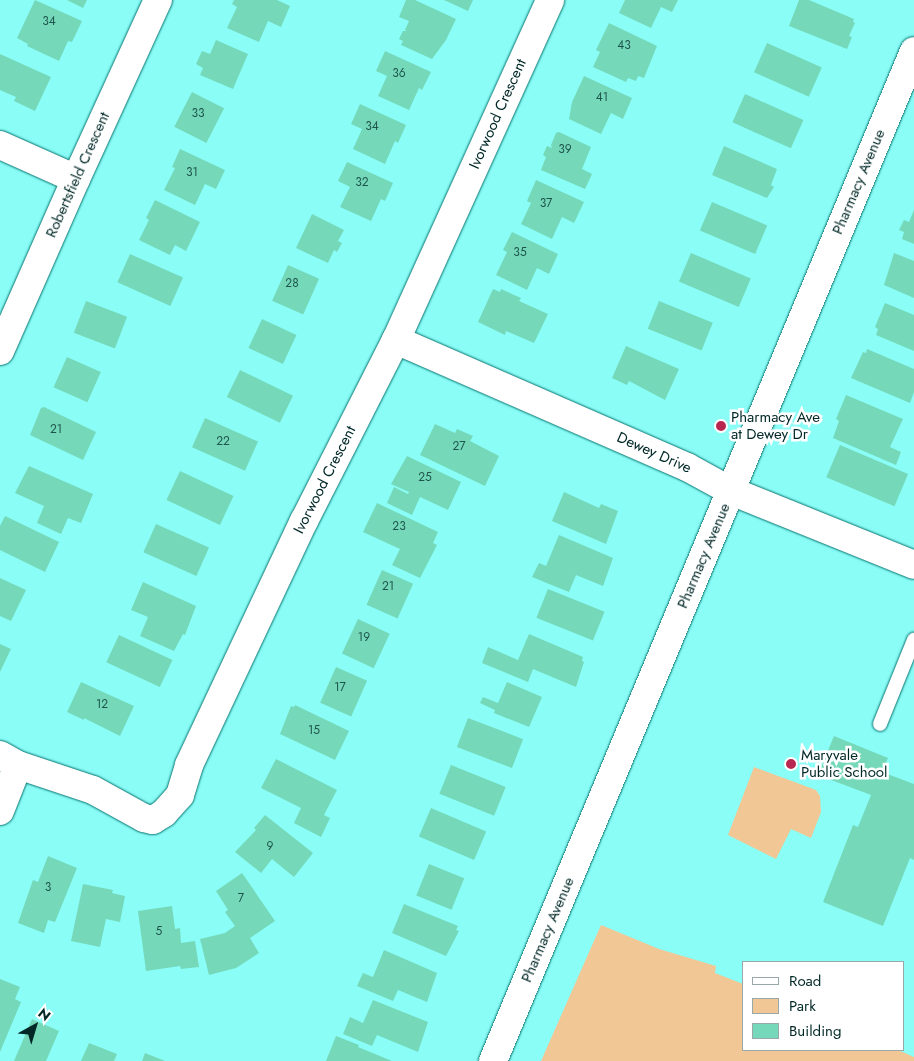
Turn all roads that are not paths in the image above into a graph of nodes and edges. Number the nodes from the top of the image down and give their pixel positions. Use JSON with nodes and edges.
{"nodes":[{"id":1,"x":158,"y":0,"type":"edge"},
{"id":2,"x":550,"y":0,"type":"edge"},
{"id":3,"x":914,"y":51,"type":"edge"},
{"id":4,"x":0,"y":145,"type":"edge"},
{"id":5,"x":76,"y":179,"type":"junction"},
{"id":6,"x":396,"y":340,"type":"junction"},
{"id":7,"x":0,"y":352,"type":"edge"},
{"id":8,"x":731,"y":491,"type":"junction"},
{"id":9,"x":914,"y":565,"type":"edge"},
{"id":10,"x":914,"y":640,"type":"edge"},
{"id":11,"x":880,"y":724,"type":"dead end"},
{"id":12,"x":9,"y":760,"type":"edge"},
{"id":13,"x":0,"y":811,"type":"edge"},
{"id":14,"x":493,"y":1061,"type":"edge"}],
"edges":[{"from":1,"to":5,"type":"street","name":"Robertsfield Crescent"},
{"from":2,"to":6,"type":"street","name":"Ivorwood Crescent"},
{"from":3,"to":8,"type":"street","name":"Pharmacy Avenue"},
{"from":4,"to":5,"type":"street"},
{"from":5,"to":7,"type":"street","name":"Robertsfield Crescent"},
{"from":6,"to":8,"type":"street","name":"Dewey Drive"},
{"from":6,"to":12,"type":"street","name":"Ivorwood Crescent"},
{"from":8,"to":9,"type":"street","name":"Dewey Drive"},
{"from":8,"to":14,"type":"street","name":"Pharmacy Avenue"},
{"from":10,"to":11,"type":"lane"},
{"from":12,"to":13,"type":"street"}]}
